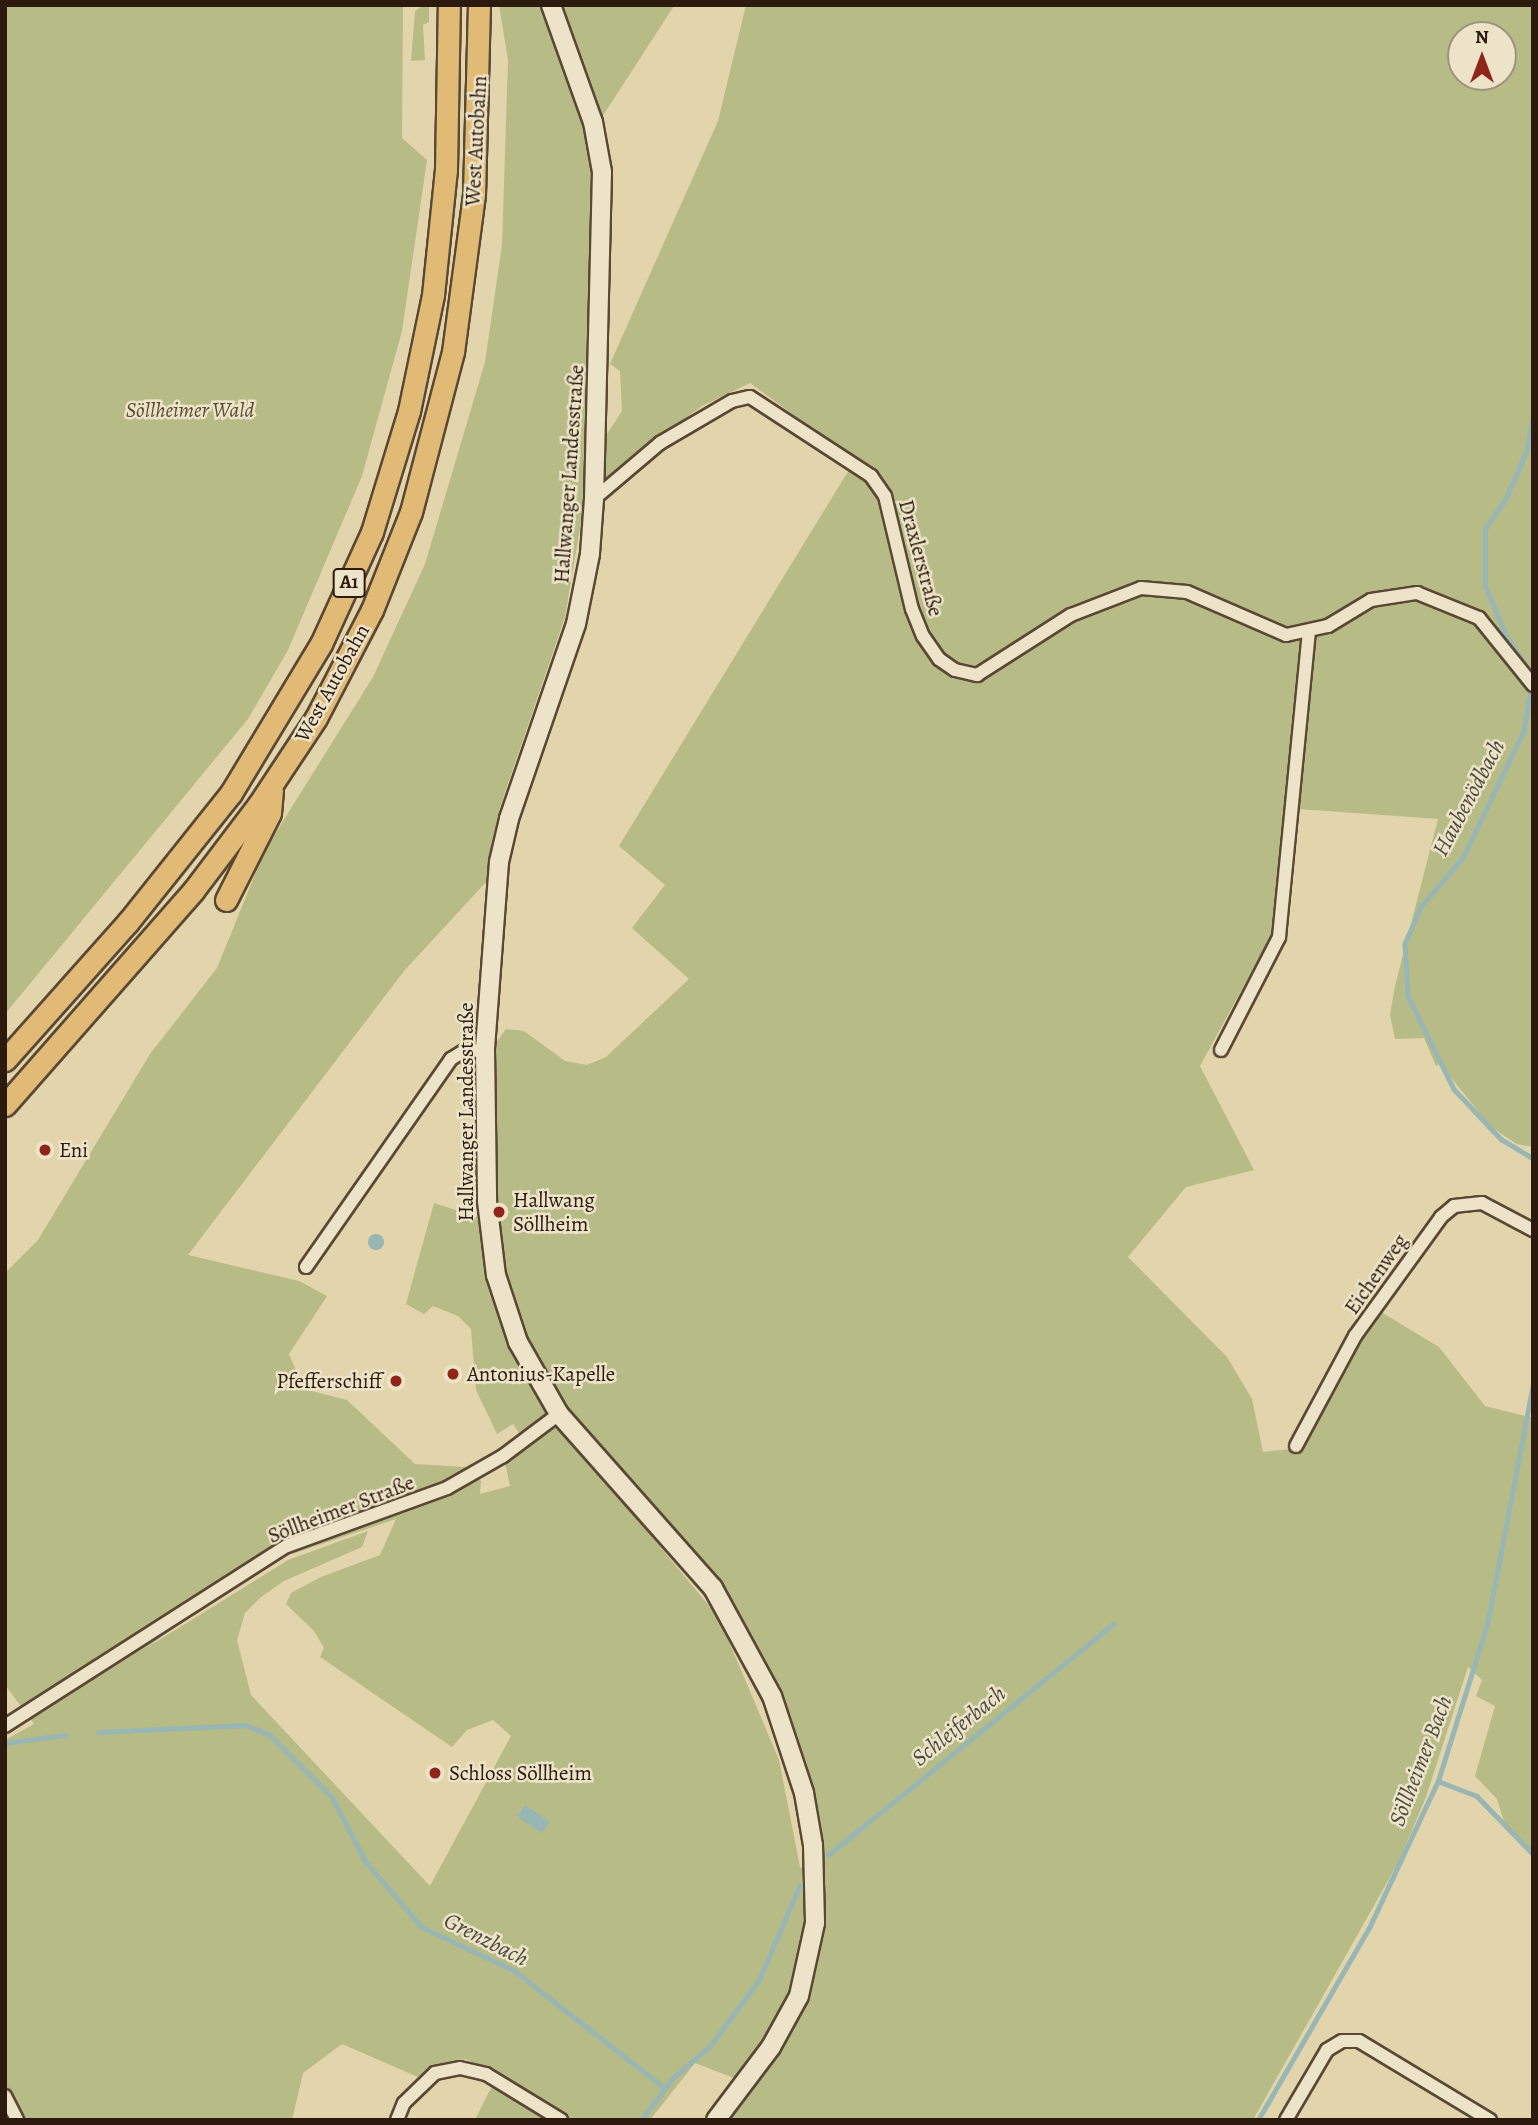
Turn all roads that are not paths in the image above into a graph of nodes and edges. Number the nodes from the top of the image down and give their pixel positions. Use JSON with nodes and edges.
{"nodes":[{"id":1,"x":449,"y":5,"type":"edge"},
{"id":2,"x":479,"y":5,"type":"edge"},
{"id":3,"x":551,"y":5,"type":"edge"},
{"id":4,"x":594,"y":499,"type":"junction"},
{"id":5,"x":1309,"y":633,"type":"junction"},
{"id":6,"x":1529,"y":683,"type":"edge"},
{"id":7,"x":273,"y":785,"type":"junction"},
{"id":8,"x":226,"y":900,"type":"dead end"},
{"id":9,"x":1221,"y":1049,"type":"dead end"},
{"id":10,"x":485,"y":1050,"type":"junction"},
{"id":11,"x":5,"y":1060,"type":"edge"},
{"id":12,"x":5,"y":1105,"type":"edge"},
{"id":13,"x":1533,"y":1230,"type":"edge"},
{"id":14,"x":306,"y":1267,"type":"dead end"},
{"id":15,"x":559,"y":1415,"type":"junction"},
{"id":16,"x":1296,"y":1446,"type":"dead end"},
{"id":17,"x":5,"y":1726,"type":"edge"},
{"id":18,"x":5,"y":2096,"type":"edge"},
{"id":19,"x":17,"y":2120,"type":"edge"},
{"id":20,"x":397,"y":2120,"type":"edge"},
{"id":21,"x":561,"y":2120,"type":"edge"},
{"id":22,"x":716,"y":2120,"type":"edge"},
{"id":23,"x":1286,"y":2120,"type":"edge"},
{"id":24,"x":1490,"y":2120,"type":"edge"}],
"edges":[{"from":1,"to":11,"type":"highway","name":"West Autobahn","number":"A1"},
{"from":2,"to":7,"type":"highway","name":"West Autobahn","number":"A1"},
{"from":3,"to":4,"type":"street","name":"Hallwanger Landesstraße"},
{"from":4,"to":5,"type":"street","name":"Draxlerstraße"},
{"from":4,"to":10,"type":"street","name":"Hallwanger Landesstraße"},
{"from":5,"to":6,"type":"street"},
{"from":5,"to":9,"type":"street"},
{"from":7,"to":8,"type":"highway"},
{"from":7,"to":12,"type":"highway","name":"West Autobahn","number":"A1"},
{"from":10,"to":14,"type":"street"},
{"from":10,"to":15,"type":"street","name":"Hallwanger Landesstraße"},
{"from":13,"to":16,"type":"street","name":"Eichenweg"},
{"from":15,"to":17,"type":"street","name":"Söllheimer Straße"},
{"from":15,"to":22,"type":"street","name":"Hallwanger Landesstraße"},
{"from":18,"to":19,"type":"street"},
{"from":20,"to":21,"type":"street"},
{"from":23,"to":24,"type":"street"}]}
